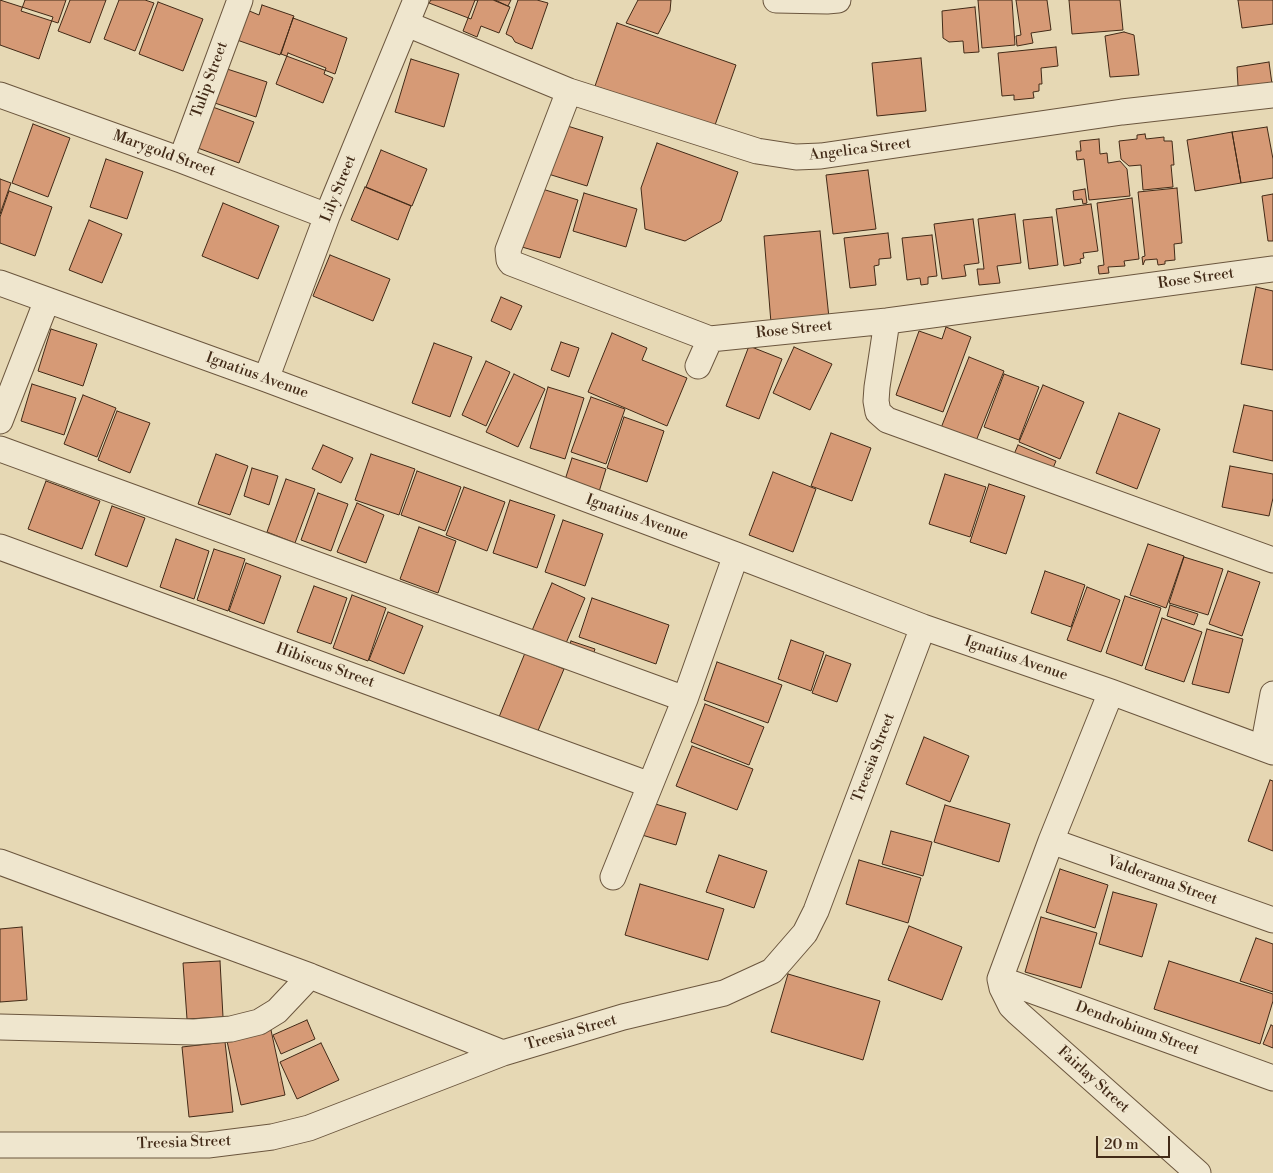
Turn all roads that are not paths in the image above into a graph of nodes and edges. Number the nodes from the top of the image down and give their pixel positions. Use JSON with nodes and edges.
{"nodes":[{"id":1,"x":416,"y":0,"type":"edge"},
{"id":2,"x":776,"y":0,"type":"edge"},
{"id":3,"x":838,"y":0,"type":"edge"},
{"id":4,"x":236,"y":1,"type":"edge"},
{"id":5,"x":407,"y":24,"type":"junction"},
{"id":6,"x":570,"y":90,"type":"junction"},
{"id":7,"x":0,"y":95,"type":"edge"},
{"id":8,"x":1273,"y":95,"type":"edge"},
{"id":9,"x":181,"y":160,"type":"junction"},
{"id":10,"x":327,"y":216,"type":"junction"},
{"id":11,"x":1273,"y":269,"type":"edge"},
{"id":12,"x":0,"y":283,"type":"edge"},
{"id":13,"x":47,"y":300,"type":"junction"},
{"id":14,"x":887,"y":321,"type":"junction"},
{"id":15,"x":710,"y":339,"type":"junction"},
{"id":16,"x":698,"y":366,"type":"dead end"},
{"id":17,"x":266,"y":379,"type":"junction"},
{"id":18,"x":0,"y":421,"type":"edge"},
{"id":19,"x":0,"y":449,"type":"edge"},
{"id":20,"x":0,"y":547,"type":"edge"},
{"id":21,"x":736,"y":555,"type":"junction"},
{"id":22,"x":1273,"y":560,"type":"edge"},
{"id":23,"x":923,"y":627,"type":"junction"},
{"id":24,"x":1111,"y":692,"type":"junction"},
{"id":25,"x":1273,"y":694,"type":"edge"},
{"id":26,"x":685,"y":699,"type":"junction"},
{"id":27,"x":1268,"y":750,"type":"edge"},
{"id":28,"x":650,"y":786,"type":"junction"},
{"id":29,"x":1050,"y":841,"type":"junction"},
{"id":30,"x":0,"y":862,"type":"edge"},
{"id":31,"x":613,"y":877,"type":"dead end"},
{"id":32,"x":1273,"y":920,"type":"edge"},
{"id":33,"x":310,"y":976,"type":"junction"},
{"id":34,"x":1000,"y":979,"type":"junction"},
{"id":35,"x":0,"y":1027,"type":"edge"},
{"id":36,"x":502,"y":1053,"type":"junction"},
{"id":37,"x":1273,"y":1078,"type":"edge"},
{"id":38,"x":0,"y":1145,"type":"edge"},
{"id":39,"x":1198,"y":1173,"type":"edge"}],
"edges":[{"from":1,"to":5,"type":"street","name":"Lily Street"},
{"from":2,"to":3,"type":"street"},
{"from":4,"to":9,"type":"street","name":"Tulip Street"},
{"from":5,"to":6,"type":"street","name":"Angelica Street"},
{"from":5,"to":10,"type":"street","name":"Lily Street"},
{"from":6,"to":8,"type":"street","name":"Angelica Street"},
{"from":6,"to":15,"type":"street","name":"Rose Street"},
{"from":7,"to":9,"type":"street","name":"Marygold Street"},
{"from":9,"to":10,"type":"street","name":"Marygold Street"},
{"from":10,"to":17,"type":"street","name":"Lily Street"},
{"from":11,"to":14,"type":"street","name":"Rose Street"},
{"from":12,"to":13,"type":"street","name":"Ignatius Avenue"},
{"from":13,"to":17,"type":"street","name":"Ignatius Avenue"},
{"from":13,"to":18,"type":"street"},
{"from":14,"to":15,"type":"street","name":"Rose Street"},
{"from":14,"to":22,"type":"street"},
{"from":15,"to":16,"type":"street"},
{"from":17,"to":21,"type":"street","name":"Ignatius Avenue"},
{"from":19,"to":26,"type":"street"},
{"from":20,"to":28,"type":"street","name":"Hibiscus Street"},
{"from":21,"to":23,"type":"street","name":"Ignatius Avenue"},
{"from":21,"to":26,"type":"street"},
{"from":23,"to":24,"type":"street","name":"Ignatius Avenue"},
{"from":23,"to":36,"type":"street","name":"Treesia Street"},
{"from":24,"to":27,"type":"street","name":"Ignatius Avenue"},
{"from":24,"to":29,"type":"street"},
{"from":25,"to":27,"type":"street"},
{"from":26,"to":28,"type":"street"},
{"from":28,"to":31,"type":"street"},
{"from":29,"to":32,"type":"street","name":"Valderama Street"},
{"from":29,"to":34,"type":"street"},
{"from":30,"to":33,"type":"street"},
{"from":33,"to":35,"type":"street"},
{"from":33,"to":36,"type":"street"},
{"from":34,"to":37,"type":"street","name":"Dendrobium Street"},
{"from":34,"to":39,"type":"street","name":"Fairlay Street"},
{"from":36,"to":38,"type":"street","name":"Treesia Street"}]}
